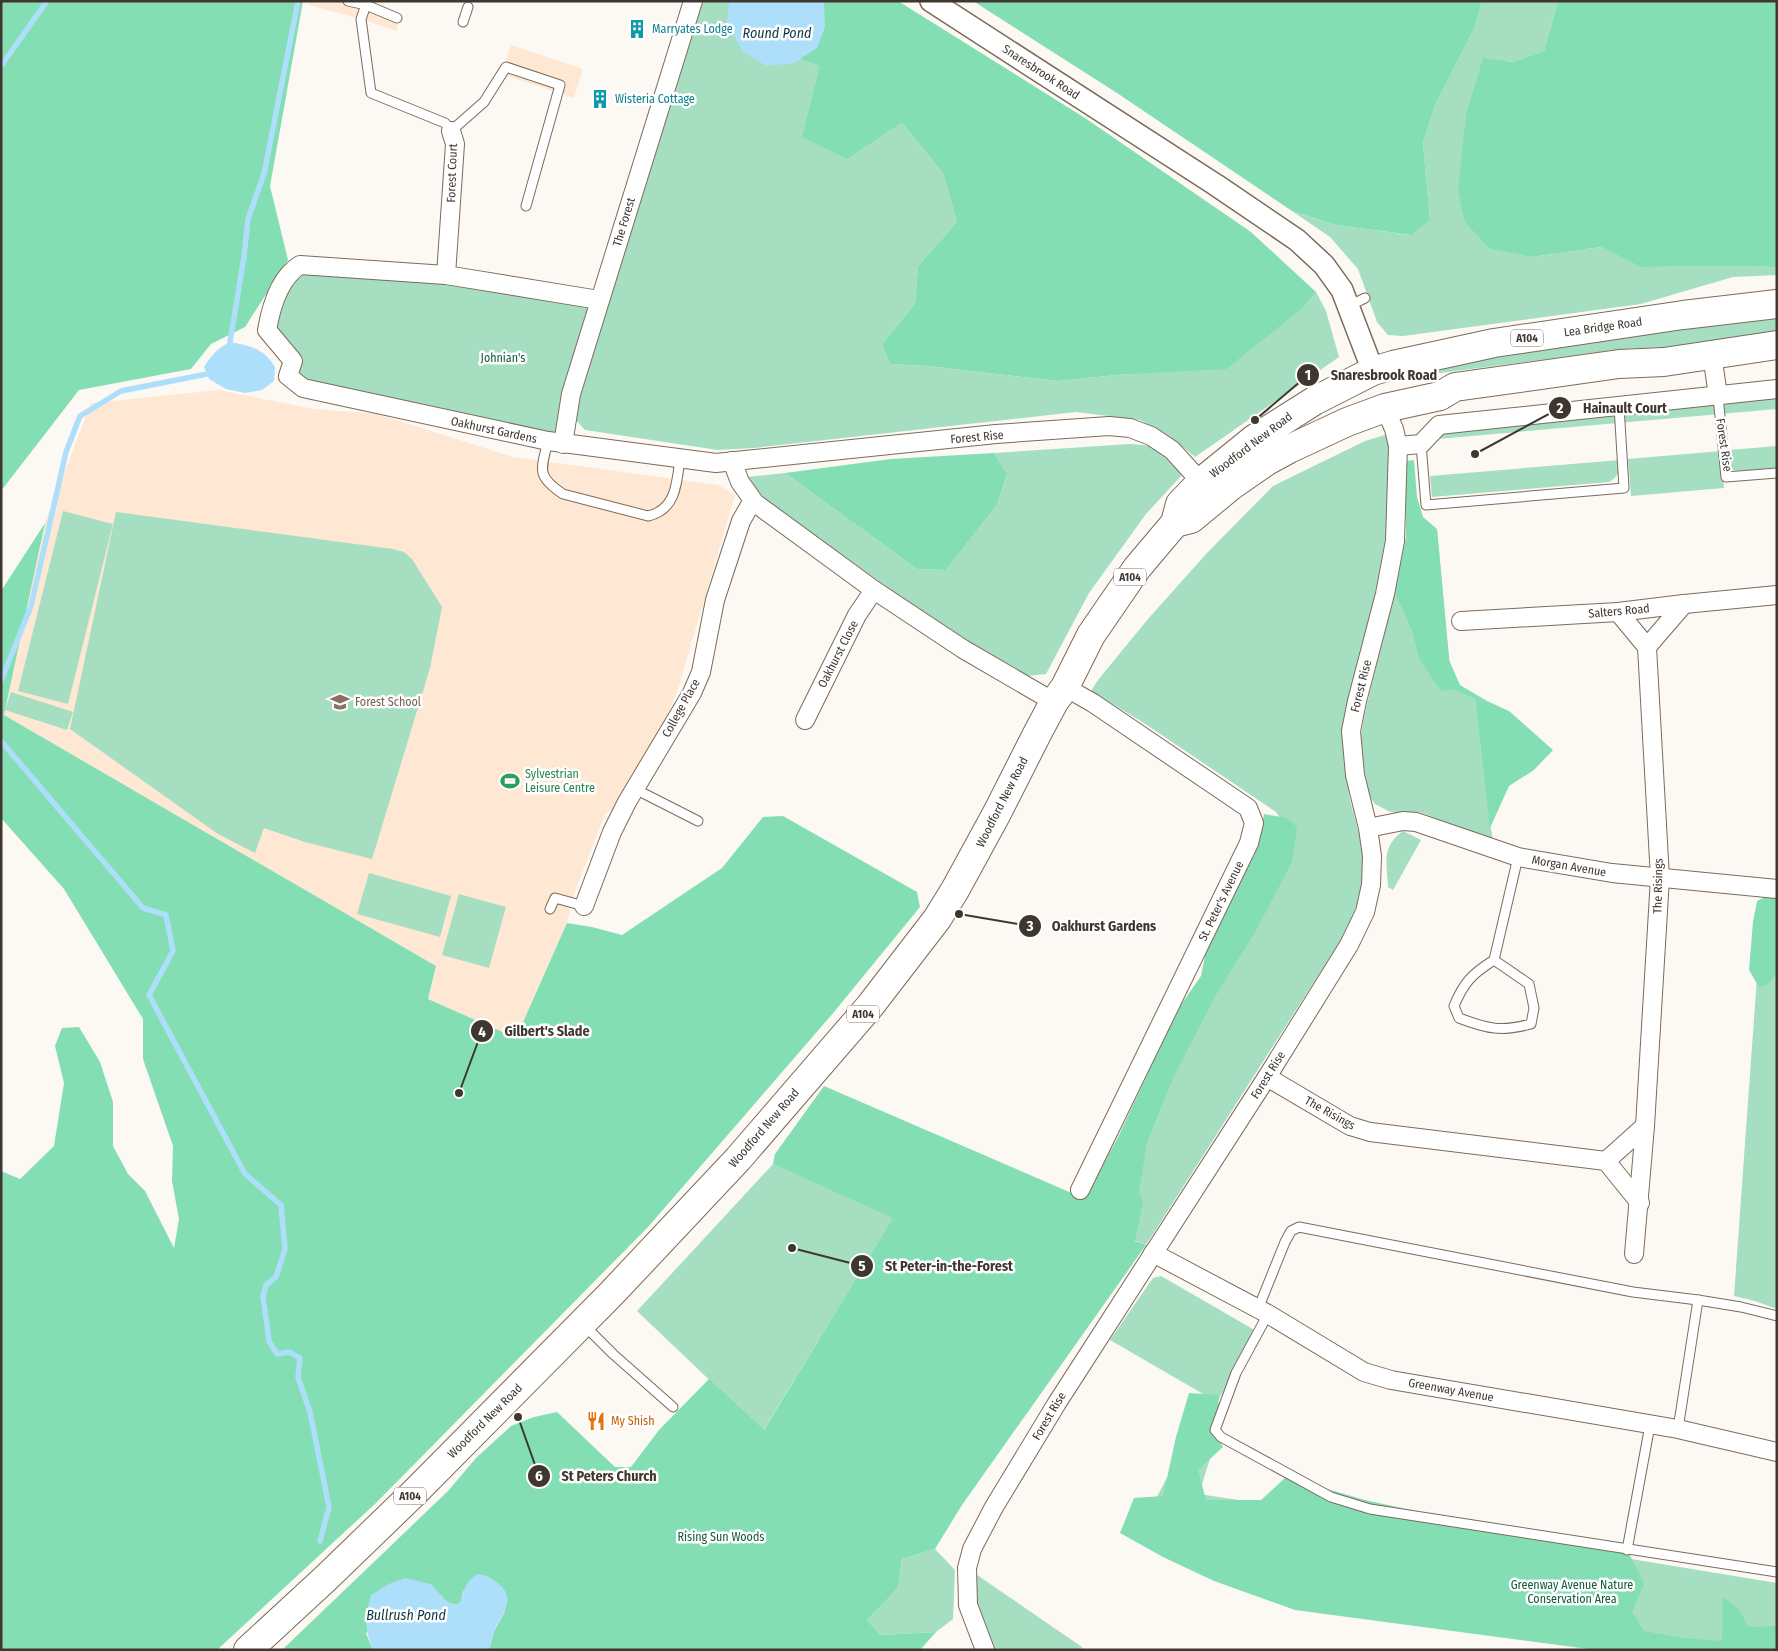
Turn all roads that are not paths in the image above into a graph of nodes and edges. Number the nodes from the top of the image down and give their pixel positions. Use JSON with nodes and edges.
{"nodes":[{"id":1,"x":348,"y":1,"type":"edge"},
{"id":2,"x":692,"y":1,"type":"edge"},
{"id":3,"x":931,"y":1,"type":"edge"},
{"id":4,"x":366,"y":5,"type":"junction"},
{"id":5,"x":468,"y":7,"type":"dead end"},
{"id":6,"x":397,"y":18,"type":"dead end"},
{"id":7,"x":464,"y":22,"type":"dead end"},
{"id":8,"x":451,"y":131,"type":"junction"},
{"id":9,"x":526,"y":206,"type":"dead end"},
{"id":10,"x":446,"y":275,"type":"junction"},
{"id":11,"x":600,"y":300,"type":"junction"},
{"id":12,"x":1777,"y":304,"type":"edge"},
{"id":13,"x":1777,"y":345,"type":"edge"},
{"id":14,"x":1712,"y":354,"type":"junction"},
{"id":15,"x":1777,"y":389,"type":"edge"},
{"id":16,"x":1380,"y":390,"type":"junction"},
{"id":17,"x":1718,"y":396,"type":"junction"},
{"id":18,"x":1619,"y":406,"type":"junction"},
{"id":19,"x":555,"y":443,"type":"junction"},
{"id":20,"x":1420,"y":444,"type":"junction"},
{"id":21,"x":1398,"y":446,"type":"junction"},
{"id":22,"x":680,"y":458,"type":"junction"},
{"id":23,"x":732,"y":461,"type":"junction"},
{"id":24,"x":1777,"y":473,"type":"edge"},
{"id":25,"x":1201,"y":482,"type":"junction"},
{"id":26,"x":755,"y":503,"type":"junction"},
{"id":27,"x":1175,"y":524,"type":"junction"},
{"id":28,"x":874,"y":590,"type":"junction"},
{"id":29,"x":1777,"y":595,"type":"edge"},
{"id":30,"x":1684,"y":604,"type":"junction"},
{"id":31,"x":1618,"y":612,"type":"junction"},
{"id":32,"x":1461,"y":621,"type":"dead end"},
{"id":33,"x":1647,"y":647,"type":"junction"},
{"id":34,"x":1060,"y":694,"type":"junction"},
{"id":35,"x":805,"y":720,"type":"dead end"},
{"id":36,"x":635,"y":789,"type":"junction"},
{"id":37,"x":698,"y":821,"type":"dead end"},
{"id":38,"x":1368,"y":828,"type":"junction"},
{"id":39,"x":1518,"y":857,"type":"junction"},
{"id":40,"x":1660,"y":878,"type":"junction"},
{"id":41,"x":1777,"y":889,"type":"edge"},
{"id":42,"x":584,"y":906,"type":"joint"},
{"id":43,"x":550,"y":909,"type":"dead end"},
{"id":44,"x":1494,"y":960,"type":"junction"},
{"id":45,"x":1267,"y":1077,"type":"junction"},
{"id":46,"x":1645,"y":1126,"type":"junction"},
{"id":47,"x":1606,"y":1161,"type":"junction"},
{"id":48,"x":1080,"y":1190,"type":"dead end"},
{"id":49,"x":1640,"y":1204,"type":"junction"},
{"id":50,"x":1154,"y":1253,"type":"junction"},
{"id":51,"x":1634,"y":1254,"type":"dead end"},
{"id":52,"x":1698,"y":1300,"type":"junction"},
{"id":53,"x":1263,"y":1312,"type":"junction"},
{"id":54,"x":1777,"y":1316,"type":"edge"},
{"id":55,"x":582,"y":1323,"type":"junction"},
{"id":56,"x":673,"y":1407,"type":"dead end"},
{"id":57,"x":1650,"y":1425,"type":"junction"},
{"id":58,"x":1678,"y":1429,"type":"junction"},
{"id":59,"x":1777,"y":1452,"type":"edge"},
{"id":60,"x":1628,"y":1550,"type":"junction"},
{"id":61,"x":1777,"y":1572,"type":"edge"},
{"id":62,"x":248,"y":1650,"type":"edge"},
{"id":63,"x":985,"y":1650,"type":"edge"}],
"edges":[{"from":1,"to":4,"type":"lane"},
{"from":2,"to":11,"type":"street","name":"The Forest"},
{"from":3,"to":16,"type":"street","name":"Snaresbrook Road"},
{"from":4,"to":6,"type":"lane"},
{"from":4,"to":8,"type":"lane","name":"Forest Court"},
{"from":5,"to":7,"type":"lane"},
{"from":8,"to":9,"type":"lane"},
{"from":8,"to":10,"type":"street","name":"Forest Court"},
{"from":10,"to":11,"type":"street","name":"Oakhurst Gardens"},
{"from":10,"to":19,"type":"street","name":"Oakhurst Gardens"},
{"from":11,"to":19,"type":"street","name":"The Forest"},
{"from":12,"to":16,"type":"main road","name":"Lea Bridge Road","number":"A104"},
{"from":13,"to":14,"type":"main road","number":"A104"},
{"from":14,"to":16,"type":"main road","number":"A104"},
{"from":14,"to":17,"type":"street","name":"Forest Rise"},
{"from":15,"to":17,"type":"street"},
{"from":16,"to":21,"type":"street","name":"Forest Rise"},
{"from":16,"to":25,"type":"main road","name":"Woodford New Road","number":"A104"},
{"from":16,"to":27,"type":"main road","name":"Woodford New Road","number":"A104"},
{"from":17,"to":18,"type":"street"},
{"from":17,"to":24,"type":"lane","name":"Forest Rise"},
{"from":18,"to":20,"type":"street"},
{"from":18,"to":20,"type":"lane"},
{"from":19,"to":22,"type":"street","name":"Oakhurst Gardens"},
{"from":19,"to":22,"type":"lane"},
{"from":20,"to":21,"type":"street"},
{"from":21,"to":38,"type":"street","name":"Forest Rise"},
{"from":22,"to":23,"type":"street","name":"Oakhurst Gardens"},
{"from":23,"to":25,"type":"street","name":"Forest Rise"},
{"from":23,"to":26,"type":"street"},
{"from":25,"to":27,"type":"main road","name":"Woodford New Road","number":"A104"},
{"from":26,"to":28,"type":"street"},
{"from":26,"to":36,"type":"street","name":"College Place"},
{"from":27,"to":34,"type":"main road","name":"Woodford New Road","number":"A104"},
{"from":28,"to":34,"type":"street"},
{"from":28,"to":35,"type":"street","name":"Oakhurst Close"},
{"from":29,"to":30,"type":"street","name":"Salters Road"},
{"from":30,"to":31,"type":"street","name":"Salters Road"},
{"from":30,"to":33,"type":"street"},
{"from":31,"to":32,"type":"street","name":"Salters Road"},
{"from":31,"to":33,"type":"street"},
{"from":33,"to":40,"type":"street","name":"The Risings"},
{"from":34,"to":48,"type":"street","name":"St. Peter's Avenue"},
{"from":34,"to":55,"type":"main road","name":"Woodford New Road","number":"A104"},
{"from":36,"to":37,"type":"lane"},
{"from":36,"to":42,"type":"street","name":"College Place"},
{"from":38,"to":39,"type":"street","name":"Morgan Avenue"},
{"from":38,"to":45,"type":"street","name":"Forest Rise"},
{"from":39,"to":40,"type":"street","name":"Morgan Avenue"},
{"from":39,"to":44,"type":"lane"},
{"from":40,"to":41,"type":"street","name":"Morgan Avenue"},
{"from":40,"to":46,"type":"street","name":"The Risings"},
{"from":42,"to":43,"type":"lane"},
{"from":44,"to":44,"type":"lane"},
{"from":45,"to":47,"type":"street","name":"The Risings"},
{"from":45,"to":50,"type":"street","name":"Forest Rise"},
{"from":46,"to":47,"type":"street"},
{"from":46,"to":49,"type":"street","name":"The Risings"},
{"from":47,"to":49,"type":"street"},
{"from":49,"to":51,"type":"street","name":"The Risings"},
{"from":50,"to":53,"type":"street","name":"Greenway Avenue"},
{"from":50,"to":63,"type":"street","name":"Forest Rise"},
{"from":52,"to":53,"type":"lane"},
{"from":52,"to":54,"type":"lane"},
{"from":52,"to":58,"type":"lane"},
{"from":53,"to":57,"type":"street","name":"Greenway Avenue"},
{"from":53,"to":60,"type":"lane"},
{"from":55,"to":56,"type":"lane"},
{"from":55,"to":62,"type":"main road","name":"Woodford New Road","number":"A104"},
{"from":57,"to":58,"type":"street","name":"Greenway Avenue"},
{"from":57,"to":60,"type":"lane"},
{"from":58,"to":59,"type":"street","name":"Greenway Avenue"},
{"from":60,"to":61,"type":"lane"}]}
